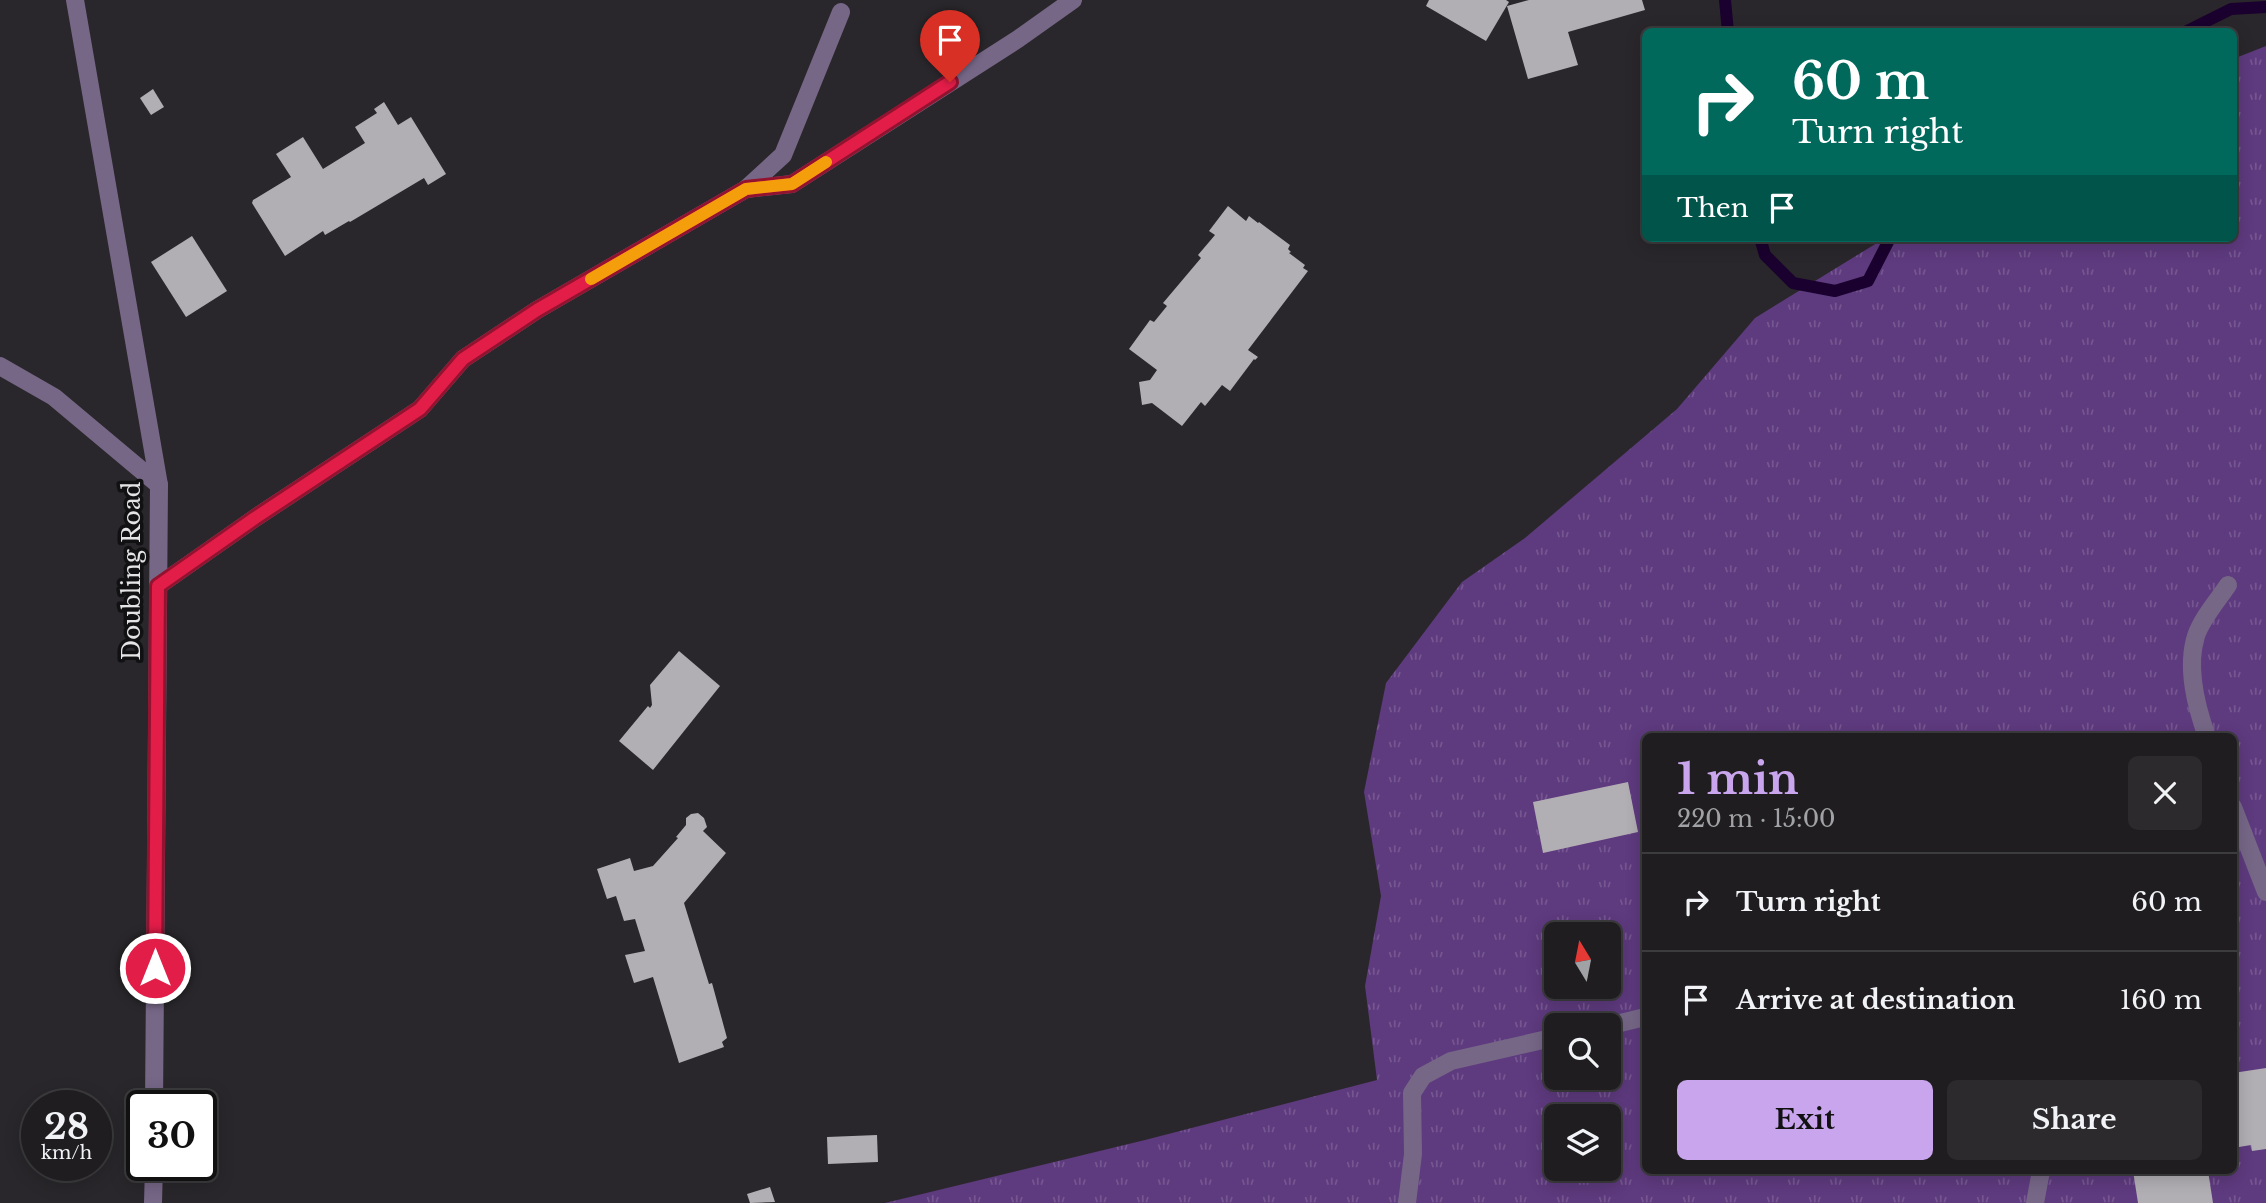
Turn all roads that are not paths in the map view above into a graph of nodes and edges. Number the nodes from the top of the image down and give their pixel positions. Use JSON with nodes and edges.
{"nodes":[{"id":1,"x":75,"y":0,"type":"edge"},
{"id":2,"x":1073,"y":0,"type":"edge"},
{"id":3,"x":841,"y":12,"type":"dead end"},
{"id":4,"x":746,"y":189,"type":"junction"},
{"id":5,"x":0,"y":366,"type":"edge"},
{"id":6,"x":159,"y":485,"type":"junction"},
{"id":7,"x":2228,"y":585,"type":"dead end"},
{"id":8,"x":158,"y":586,"type":"junction"},
{"id":9,"x":2206,"y":733,"type":"edge"},
{"id":10,"x":2237,"y":817,"type":"edge"},
{"id":11,"x":2266,"y":892,"type":"edge"},
{"id":12,"x":1642,"y":1018,"type":"edge"},
{"id":13,"x":1621,"y":1023,"type":"edge"},
{"id":14,"x":1544,"y":1040,"type":"edge"},
{"id":15,"x":154,"y":1090,"type":"edge"},
{"id":16,"x":2040,"y":1174,"type":"edge"},
{"id":17,"x":154,"y":1181,"type":"edge"},
{"id":18,"x":153,"y":1203,"type":"edge"},
{"id":19,"x":1407,"y":1203,"type":"edge"},
{"id":20,"x":2035,"y":1203,"type":"edge"}],
"edges":[{"from":1,"to":6,"type":"street","name":"Doubling Road"},
{"from":2,"to":4,"type":"street"},
{"from":3,"to":4,"type":"street"},
{"from":4,"to":8,"type":"street"},
{"from":5,"to":6,"type":"street"},
{"from":6,"to":8,"type":"street","name":"Doubling Road"},
{"from":7,"to":9,"type":"street"},
{"from":8,"to":15,"type":"street","name":"Doubling Road"},
{"from":10,"to":11,"type":"street"},
{"from":12,"to":13,"type":"street"},
{"from":14,"to":19,"type":"street"},
{"from":16,"to":20,"type":"street"},
{"from":17,"to":18,"type":"street"}]}
